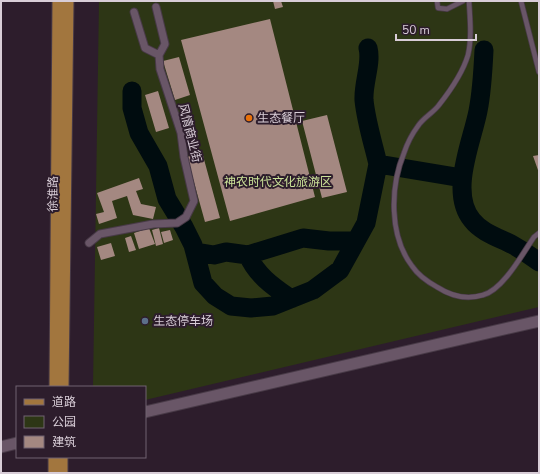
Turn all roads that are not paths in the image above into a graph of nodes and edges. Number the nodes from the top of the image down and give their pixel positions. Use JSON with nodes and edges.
{"nodes":[{"id":1,"x":58,"y":1,"type":"edge"},
{"id":2,"x":68,"y":1,"type":"edge"},
{"id":3,"x":437,"y":1,"type":"edge"},
{"id":4,"x":463,"y":1,"type":"edge"},
{"id":5,"x":469,"y":1,"type":"edge"},
{"id":6,"x":521,"y":1,"type":"edge"},
{"id":7,"x":156,"y":7,"type":"dead end"},
{"id":8,"x":134,"y":12,"type":"dead end"},
{"id":9,"x":159,"y":55,"type":"junction"},
{"id":10,"x":539,"y":72,"type":"edge"},
{"id":11,"x":539,"y":233,"type":"edge"},
{"id":12,"x":89,"y":243,"type":"dead end"},
{"id":13,"x":539,"y":321,"type":"edge"},
{"id":14,"x":55,"y":386,"type":"edge"},
{"id":15,"x":63,"y":386,"type":"edge"},
{"id":16,"x":146,"y":412,"type":"edge"},
{"id":17,"x":16,"y":443,"type":"edge"},
{"id":18,"x":1,"y":447,"type":"edge"},
{"id":19,"x":54,"y":458,"type":"edge"},
{"id":20,"x":62,"y":458,"type":"edge"},
{"id":21,"x":54,"y":473,"type":"edge"},
{"id":22,"x":62,"y":473,"type":"edge"}],
"edges":[{"from":1,"to":14,"type":"main road","name":"徐淮路"},
{"from":2,"to":15,"type":"main road","name":"徐淮路"},
{"from":3,"to":4,"type":"lane"},
{"from":5,"to":11,"type":"lane"},
{"from":6,"to":10,"type":"lane"},
{"from":7,"to":9,"type":"street","name":"风情商业街"},
{"from":8,"to":9,"type":"street"},
{"from":9,"to":12,"type":"street","name":"风情商业街"},
{"from":13,"to":16,"type":"street"},
{"from":17,"to":18,"type":"street"},
{"from":19,"to":21,"type":"main road"},
{"from":20,"to":22,"type":"main road"}]}
